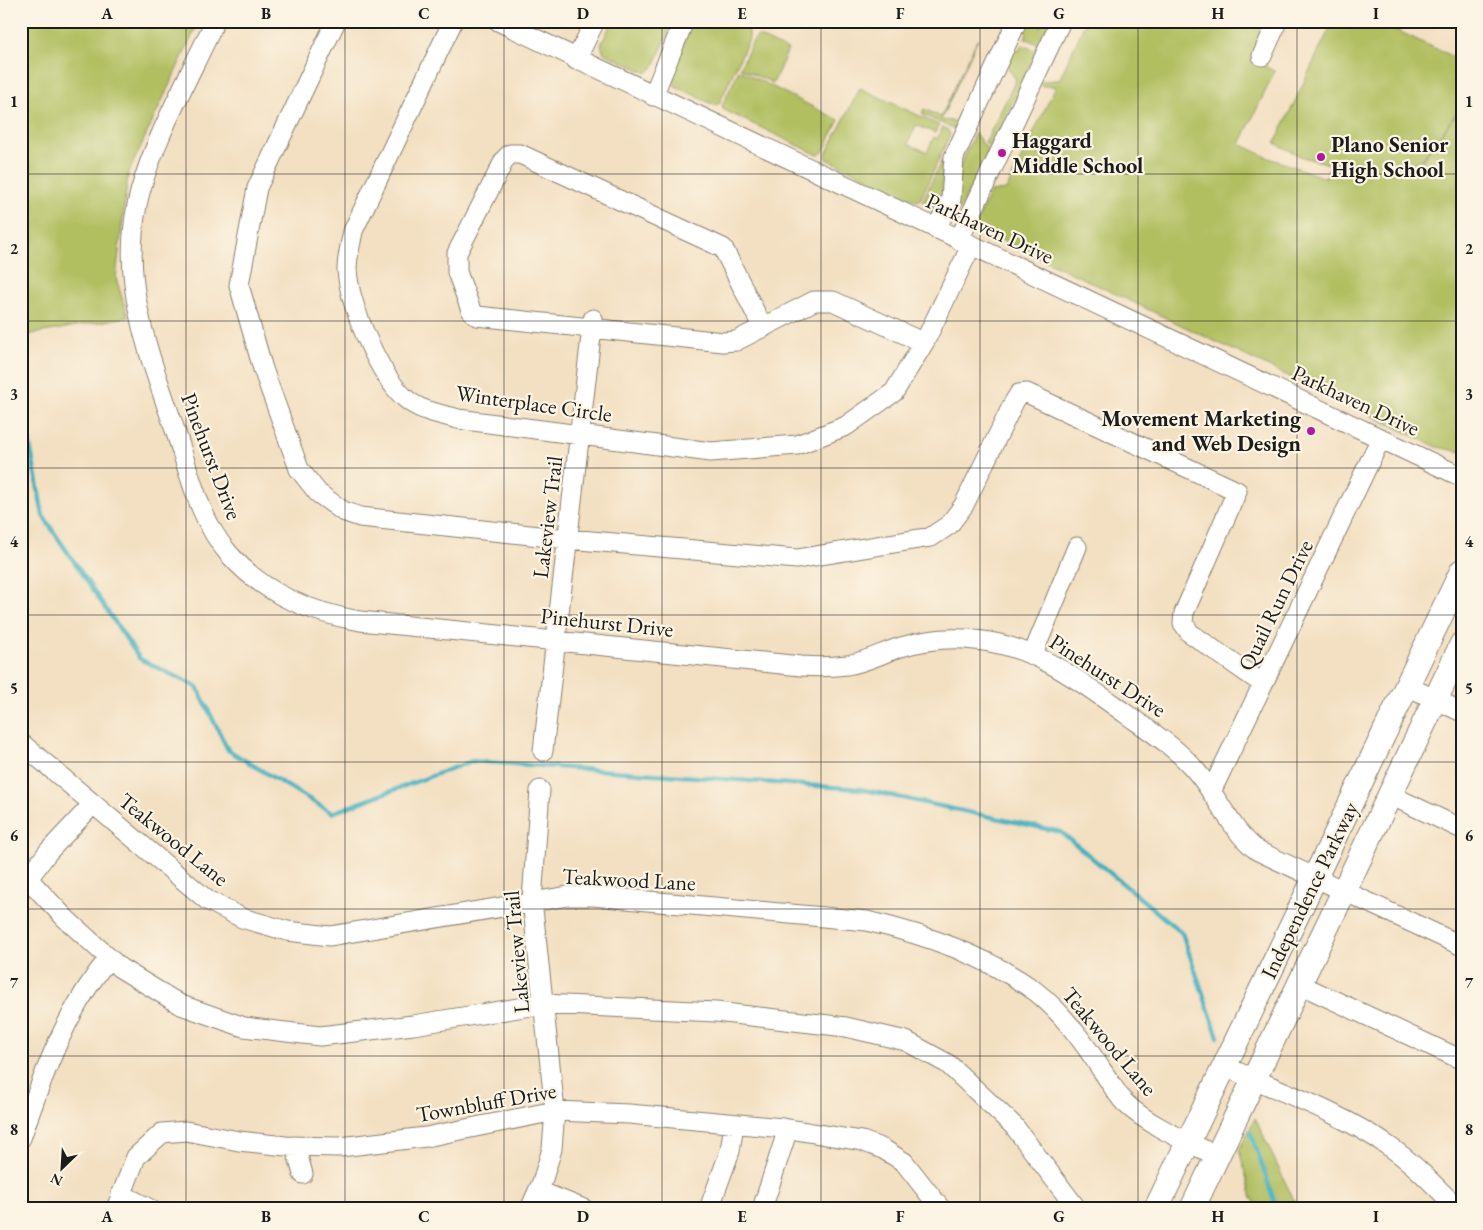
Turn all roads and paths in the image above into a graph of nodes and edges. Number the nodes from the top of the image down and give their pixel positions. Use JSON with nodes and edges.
{"nodes":[{"id":1,"x":215,"y":21,"type":"edge"},
{"id":2,"x":336,"y":21,"type":"edge"},
{"id":3,"x":453,"y":21,"type":"edge"},
{"id":4,"x":498,"y":21,"type":"edge"},
{"id":5,"x":595,"y":21,"type":"edge"},
{"id":6,"x":684,"y":21,"type":"edge"},
{"id":7,"x":1017,"y":21,"type":"edge"},
{"id":8,"x":1061,"y":21,"type":"edge"},
{"id":9,"x":1274,"y":21,"type":"edge"},
{"id":10,"x":1262,"y":56,"type":"dead end"},
{"id":11,"x":576,"y":60,"type":"junction"},
{"id":12,"x":653,"y":96,"type":"junction"},
{"id":13,"x":936,"y":229,"type":"junction"},
{"id":14,"x":965,"y":243,"type":"junction"},
{"id":15,"x":593,"y":324,"type":"junction"},
{"id":16,"x":763,"y":328,"type":"junction"},
{"id":17,"x":924,"y":343,"type":"junction"},
{"id":18,"x":582,"y":433,"type":"junction"},
{"id":19,"x":1381,"y":438,"type":"junction"},
{"id":20,"x":1462,"y":477,"type":"edge"},
{"id":21,"x":568,"y":539,"type":"junction"},
{"id":22,"x":1077,"y":547,"type":"dead end"},
{"id":23,"x":1462,"y":571,"type":"edge"},
{"id":24,"x":555,"y":641,"type":"junction"},
{"id":25,"x":1462,"y":644,"type":"edge"},
{"id":26,"x":1033,"y":654,"type":"junction"},
{"id":27,"x":1264,"y":684,"type":"junction"},
{"id":28,"x":1407,"y":686,"type":"junction"},
{"id":29,"x":1435,"y":699,"type":"junction"},
{"id":30,"x":1462,"y":712,"type":"edge"},
{"id":31,"x":21,"y":743,"type":"edge"},
{"id":32,"x":542,"y":751,"type":"dead end"},
{"id":33,"x":540,"y":790,"type":"dead end"},
{"id":34,"x":1211,"y":792,"type":"junction"},
{"id":35,"x":1390,"y":795,"type":"junction"},
{"id":36,"x":93,"y":804,"type":"junction"},
{"id":37,"x":1462,"y":829,"type":"edge"},
{"id":38,"x":1315,"y":877,"type":"junction"},
{"id":39,"x":25,"y":883,"type":"edge"},
{"id":40,"x":1344,"y":890,"type":"junction"},
{"id":41,"x":532,"y":900,"type":"junction"},
{"id":42,"x":1462,"y":946,"type":"edge"},
{"id":43,"x":109,"y":958,"type":"junction"},
{"id":44,"x":1300,"y":984,"type":"junction"},
{"id":45,"x":543,"y":1004,"type":"junction"},
{"id":46,"x":1462,"y":1060,"type":"edge"},
{"id":47,"x":1224,"y":1066,"type":"junction"},
{"id":48,"x":1254,"y":1079,"type":"junction"},
{"id":49,"x":555,"y":1111,"type":"junction"},
{"id":50,"x":734,"y":1124,"type":"junction"},
{"id":51,"x":788,"y":1129,"type":"junction"},
{"id":52,"x":21,"y":1138,"type":"edge"},
{"id":53,"x":1188,"y":1141,"type":"junction"},
{"id":54,"x":295,"y":1146,"type":"junction"},
{"id":55,"x":1217,"y":1156,"type":"junction"},
{"id":56,"x":303,"y":1174,"type":"dead end"},
{"id":57,"x":539,"y":1191,"type":"junction"},
{"id":58,"x":119,"y":1201,"type":"edge"},
{"id":59,"x":150,"y":1209,"type":"edge"},
{"id":60,"x":530,"y":1209,"type":"edge"},
{"id":61,"x":584,"y":1209,"type":"edge"},
{"id":62,"x":709,"y":1209,"type":"edge"},
{"id":63,"x":762,"y":1209,"type":"edge"},
{"id":64,"x":941,"y":1209,"type":"edge"},
{"id":65,"x":1077,"y":1209,"type":"edge"},
{"id":66,"x":1156,"y":1209,"type":"edge"},
{"id":67,"x":1192,"y":1209,"type":"edge"},
{"id":68,"x":1458,"y":1209,"type":"edge"}],
"edges":[{"from":1,"to":24,"type":"street","name":"Pinehurst Drive"},
{"from":2,"to":21,"type":"street"},
{"from":3,"to":18,"type":"street","name":"Winterplace Circle"},
{"from":4,"to":11,"type":"street","name":"Parkhaven Drive"},
{"from":5,"to":11,"type":"street"},
{"from":6,"to":12,"type":"street"},
{"from":7,"to":13,"type":"street"},
{"from":8,"to":14,"type":"street","name":"Winterplace Circle"},
{"from":9,"to":10,"type":"street"},
{"from":11,"to":12,"type":"street","name":"Parkhaven Drive"},
{"from":12,"to":13,"type":"street","name":"Parkhaven Drive"},
{"from":13,"to":14,"type":"street","name":"Parkhaven Drive"},
{"from":14,"to":17,"type":"street","name":"Winterplace Circle"},
{"from":14,"to":19,"type":"street","name":"Parkhaven Drive"},
{"from":15,"to":16,"type":"street"},
{"from":15,"to":16,"type":"street"},
{"from":15,"to":18,"type":"street","name":"Lakeview Trail"},
{"from":16,"to":17,"type":"street"},
{"from":17,"to":18,"type":"street","name":"Winterplace Circle"},
{"from":18,"to":21,"type":"street","name":"Lakeview Trail"},
{"from":19,"to":20,"type":"street","name":"Parkhaven Drive"},
{"from":19,"to":27,"type":"street","name":"Quail Run Drive"},
{"from":21,"to":24,"type":"street","name":"Lakeview Trail"},
{"from":21,"to":27,"type":"street"},
{"from":22,"to":26,"type":"street"},
{"from":23,"to":28,"type":"main road","name":"Independence Parkway"},
{"from":24,"to":26,"type":"street","name":"Pinehurst Drive"},
{"from":24,"to":32,"type":"street","name":"Lakeview Trail"},
{"from":25,"to":29,"type":"main road","name":"Independence Parkway"},
{"from":26,"to":34,"type":"street","name":"Pinehurst Drive"},
{"from":27,"to":34,"type":"street","name":"Quail Run Drive"},
{"from":28,"to":29,"type":"street"},
{"from":28,"to":38,"type":"main road","name":"Independence Parkway"},
{"from":29,"to":30,"type":"street"},
{"from":29,"to":35,"type":"main road","name":"Independence Parkway"},
{"from":31,"to":36,"type":"street","name":"Teakwood Lane"},
{"from":33,"to":41,"type":"street","name":"Lakeview Trail"},
{"from":34,"to":38,"type":"street","name":"Pinehurst Drive"},
{"from":35,"to":37,"type":"street"},
{"from":35,"to":40,"type":"main road","name":"Independence Parkway"},
{"from":36,"to":39,"type":"street"},
{"from":36,"to":41,"type":"street","name":"Teakwood Lane"},
{"from":38,"to":40,"type":"street","name":"Pinehurst Drive"},
{"from":38,"to":47,"type":"main road","name":"Independence Parkway"},
{"from":39,"to":43,"type":"street"},
{"from":40,"to":42,"type":"street","name":"Pinehurst Drive"},
{"from":40,"to":44,"type":"main road","name":"Independence Parkway"},
{"from":41,"to":45,"type":"street","name":"Lakeview Trail"},
{"from":41,"to":53,"type":"street","name":"Teakwood Lane"},
{"from":43,"to":45,"type":"street"},
{"from":43,"to":52,"type":"street"},
{"from":44,"to":46,"type":"street"},
{"from":44,"to":48,"type":"main road","name":"Independence Parkway"},
{"from":45,"to":49,"type":"street","name":"Lakeview Trail"},
{"from":45,"to":65,"type":"street"},
{"from":47,"to":48,"type":"street"},
{"from":47,"to":53,"type":"main road","name":"Independence Parkway"},
{"from":48,"to":55,"type":"main road","name":"Independence Parkway"},
{"from":48,"to":68,"type":"street"},
{"from":49,"to":50,"type":"street","name":"Townbluff Drive"},
{"from":49,"to":54,"type":"street","name":"Townbluff Drive"},
{"from":49,"to":57,"type":"street","name":"Lakeview Trail"},
{"from":50,"to":51,"type":"street","name":"Townbluff Drive"},
{"from":50,"to":62,"type":"street"},
{"from":51,"to":63,"type":"street"},
{"from":51,"to":64,"type":"street","name":"Townbluff Drive"},
{"from":53,"to":55,"type":"street","name":"Teakwood Lane"},
{"from":53,"to":66,"type":"main road","name":"Independence Parkway"},
{"from":54,"to":56,"type":"street"},
{"from":54,"to":58,"type":"street","name":"Townbluff Drive"},
{"from":55,"to":67,"type":"main road","name":"Independence Parkway"},
{"from":57,"to":60,"type":"street","name":"Lakeview Trail"},
{"from":57,"to":61,"type":"street"},
{"from":58,"to":59,"type":"street"}]}
